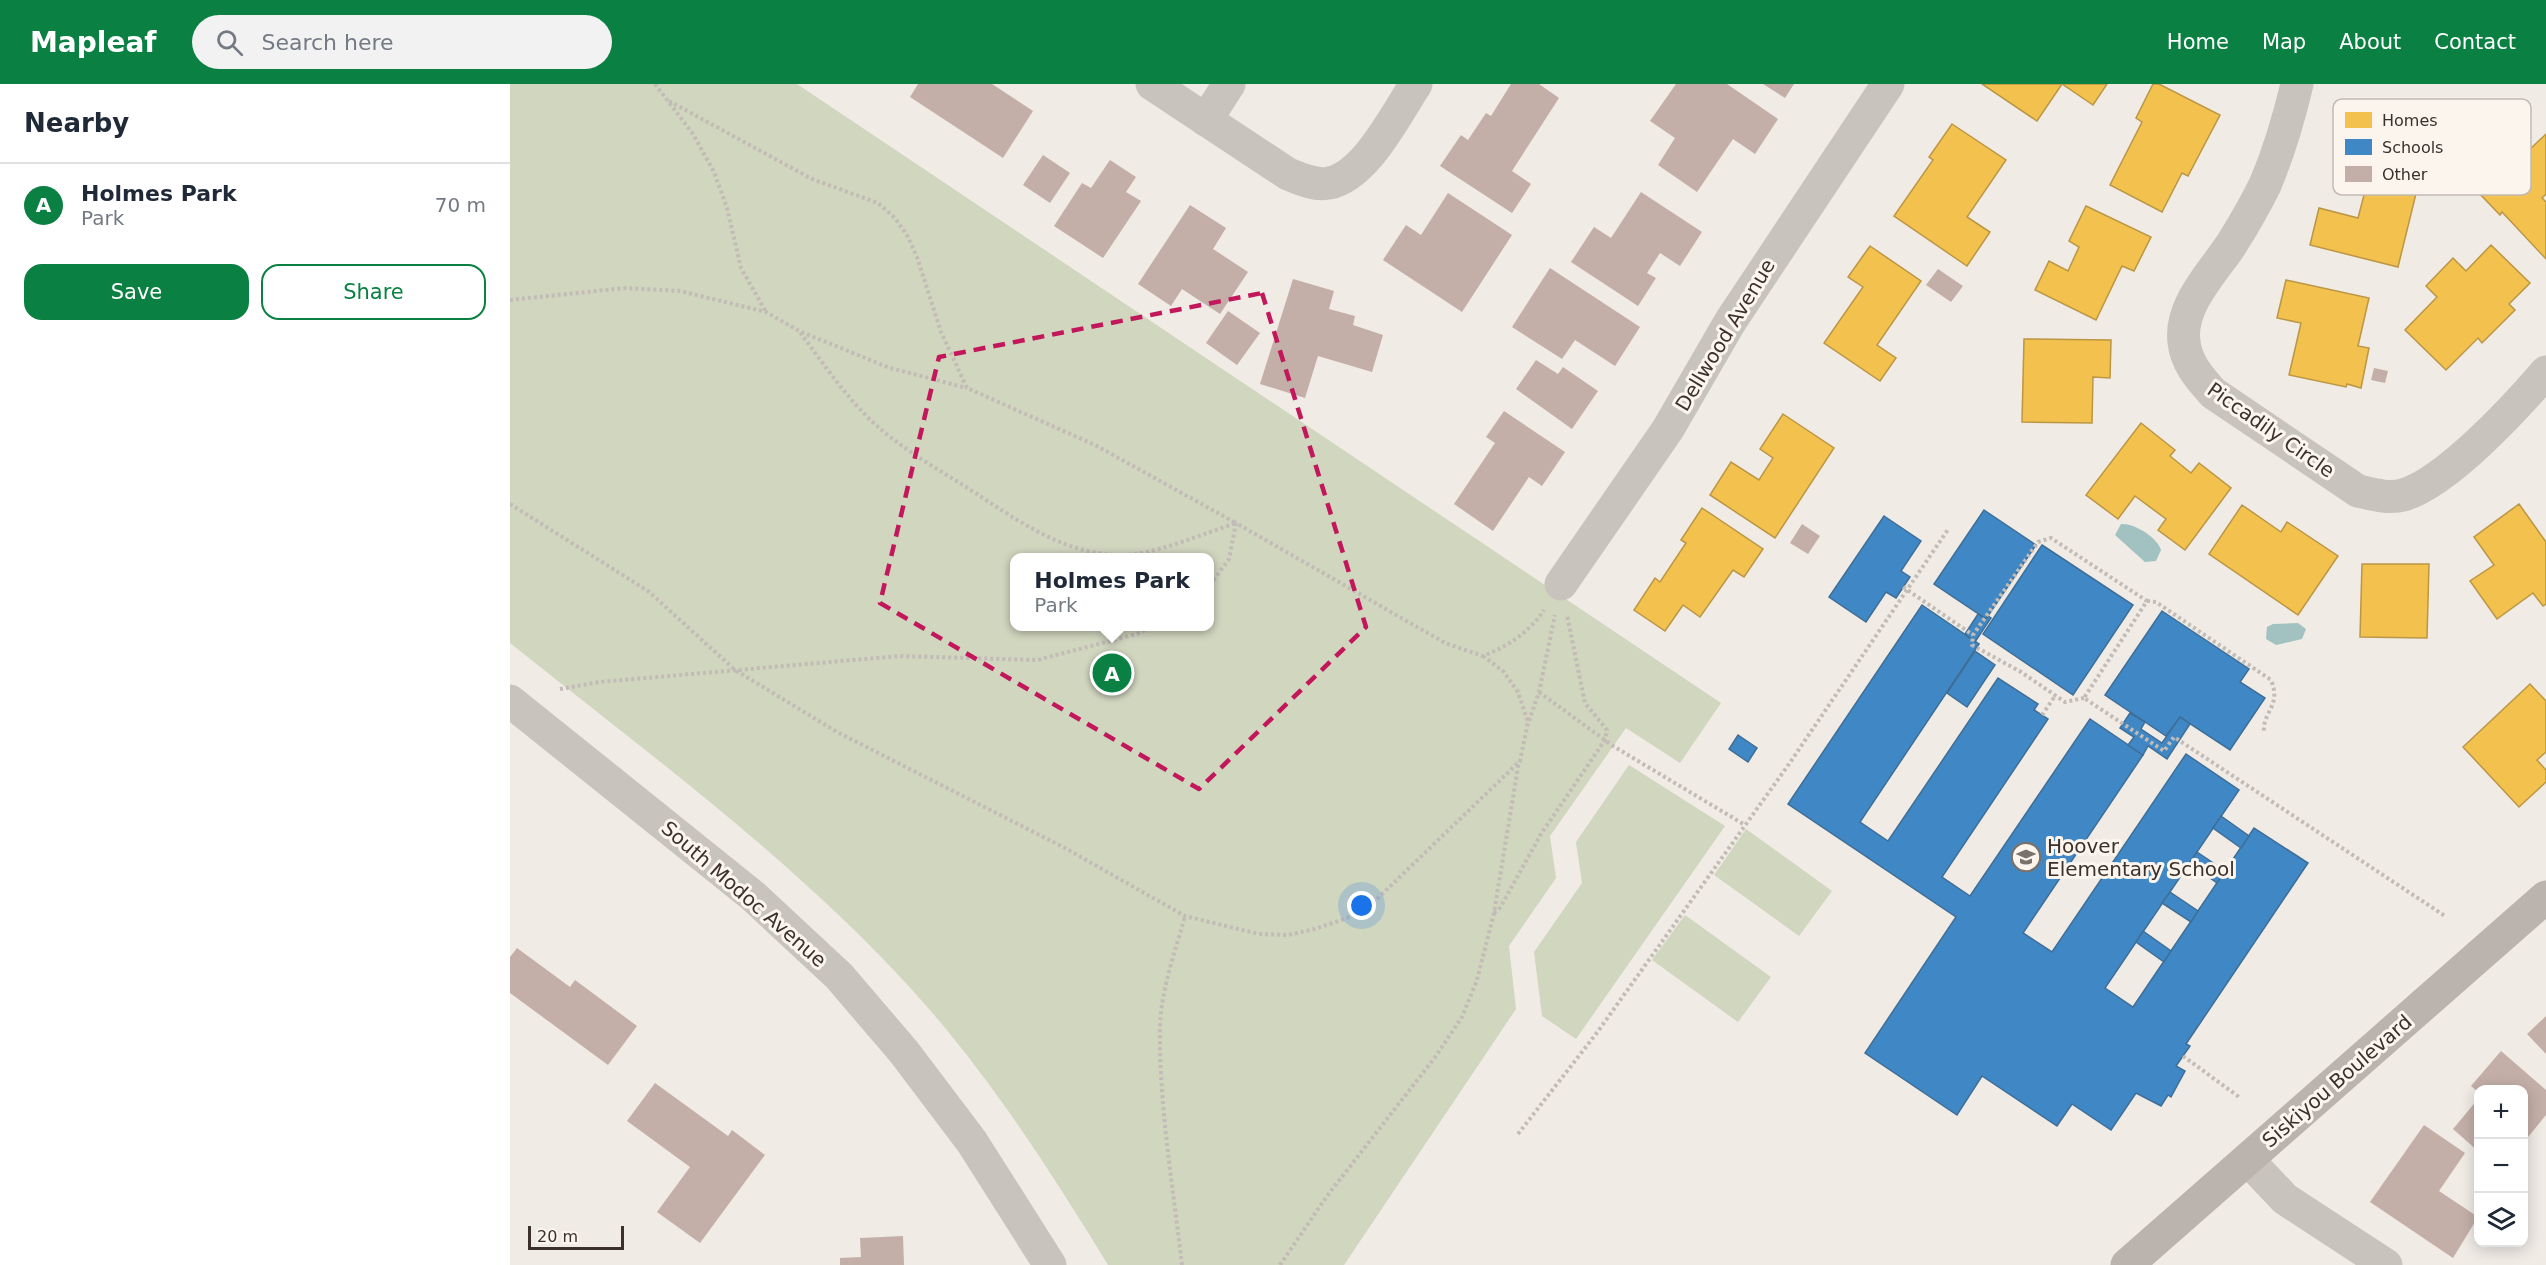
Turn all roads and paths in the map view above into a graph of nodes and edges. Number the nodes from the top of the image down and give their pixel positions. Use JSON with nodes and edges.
{"nodes":[{"id":1,"x":655,"y":84,"type":"edge"},
{"id":2,"x":1152,"y":84,"type":"edge"},
{"id":3,"x":1229,"y":84,"type":"edge"},
{"id":4,"x":1416,"y":84,"type":"edge"},
{"id":5,"x":1888,"y":84,"type":"edge"},
{"id":6,"x":2297,"y":84,"type":"edge"},
{"id":7,"x":669,"y":101,"type":"junction"},
{"id":8,"x":1206,"y":120,"type":"junction"},
{"id":9,"x":510,"y":300,"type":"edge"},
{"id":10,"x":766,"y":312,"type":"junction"},
{"id":11,"x":799,"y":331,"type":"junction"},
{"id":12,"x":2546,"y":372,"type":"edge"},
{"id":13,"x":968,"y":388,"type":"junction"},
{"id":14,"x":510,"y":504,"type":"edge"},
{"id":15,"x":1236,"y":523,"type":"junction"},
{"id":16,"x":1949,"y":528,"type":"dead end"},
{"id":17,"x":1099,"y":553,"type":"edge"},
{"id":18,"x":1134,"y":553,"type":"edge"},
{"id":19,"x":1214,"y":578,"type":"edge"},
{"id":20,"x":1561,"y":584,"type":"junction"},
{"id":21,"x":1905,"y":589,"type":"junction"},
{"id":22,"x":2147,"y":601,"type":"junction"},
{"id":23,"x":1142,"y":631,"type":"edge"},
{"id":24,"x":1973,"y":635,"type":"junction"},
{"id":25,"x":1483,"y":656,"type":"junction"},
{"id":26,"x":735,"y":670,"type":"junction"},
{"id":27,"x":560,"y":689,"type":"dead end"},
{"id":28,"x":1539,"y":692,"type":"junction"},
{"id":29,"x":2055,"y":696,"type":"junction"},
{"id":30,"x":2084,"y":698,"type":"junction"},
{"id":31,"x":510,"y":700,"type":"edge"},
{"id":32,"x":2042,"y":715,"type":"dead end"},
{"id":33,"x":1528,"y":722,"type":"junction"},
{"id":34,"x":2264,"y":732,"type":"dead end"},
{"id":35,"x":1605,"y":740,"type":"junction"},
{"id":36,"x":1520,"y":761,"type":"junction"},
{"id":37,"x":1745,"y":825,"type":"junction"},
{"id":38,"x":2546,"y":897,"type":"edge"},
{"id":39,"x":1494,"y":913,"type":"junction"},
{"id":40,"x":1185,"y":916,"type":"junction"},
{"id":41,"x":2445,"y":916,"type":"dead end"},
{"id":42,"x":2183,"y":1056,"type":"dead end"},
{"id":43,"x":2239,"y":1097,"type":"dead end"},
{"id":44,"x":1518,"y":1134,"type":"dead end"},
{"id":45,"x":2248,"y":1160,"type":"junction"},
{"id":46,"x":1050,"y":1265,"type":"edge"},
{"id":47,"x":1182,"y":1265,"type":"edge"},
{"id":48,"x":1280,"y":1265,"type":"edge"},
{"id":49,"x":2127,"y":1265,"type":"edge"},
{"id":50,"x":2386,"y":1265,"type":"edge"}],
"edges":[{"from":1,"to":7,"type":"path"},
{"from":2,"to":8,"type":"street"},
{"from":3,"to":8,"type":"street"},
{"from":4,"to":8,"type":"street"},
{"from":5,"to":20,"type":"street","name":"Dellwood Avenue"},
{"from":6,"to":12,"type":"street","name":"Piccadily Circle"},
{"from":7,"to":10,"type":"path"},
{"from":7,"to":13,"type":"path"},
{"from":9,"to":10,"type":"path"},
{"from":10,"to":11,"type":"path"},
{"from":11,"to":13,"type":"path"},
{"from":11,"to":17,"type":"path"},
{"from":13,"to":15,"type":"path"},
{"from":14,"to":26,"type":"path"},
{"from":15,"to":18,"type":"path"},
{"from":15,"to":19,"type":"path"},
{"from":15,"to":25,"type":"path"},
{"from":16,"to":21,"type":"path"},
{"from":20,"to":25,"type":"path"},
{"from":20,"to":28,"type":"path"},
{"from":20,"to":35,"type":"path"},
{"from":21,"to":24,"type":"path"},
{"from":21,"to":37,"type":"path"},
{"from":22,"to":24,"type":"path"},
{"from":22,"to":30,"type":"path"},
{"from":22,"to":34,"type":"path"},
{"from":23,"to":26,"type":"path"},
{"from":24,"to":29,"type":"path"},
{"from":25,"to":33,"type":"path"},
{"from":26,"to":27,"type":"path"},
{"from":26,"to":40,"type":"path"},
{"from":28,"to":33,"type":"path"},
{"from":28,"to":35,"type":"path"},
{"from":29,"to":30,"type":"path"},
{"from":29,"to":32,"type":"path"},
{"from":30,"to":41,"type":"path"},
{"from":31,"to":46,"type":"street","name":"South Modoc Avenue"},
{"from":33,"to":36,"type":"path"},
{"from":35,"to":37,"type":"path"},
{"from":35,"to":39,"type":"path"},
{"from":36,"to":39,"type":"path"},
{"from":36,"to":40,"type":"path"},
{"from":37,"to":44,"type":"path"},
{"from":38,"to":45,"type":"street","name":"Siskiyou Boulevard"},
{"from":39,"to":48,"type":"path"},
{"from":40,"to":47,"type":"path"},
{"from":42,"to":43,"type":"path"},
{"from":45,"to":49,"type":"street","name":"Siskiyou Boulevard"},
{"from":45,"to":50,"type":"street"}]}
